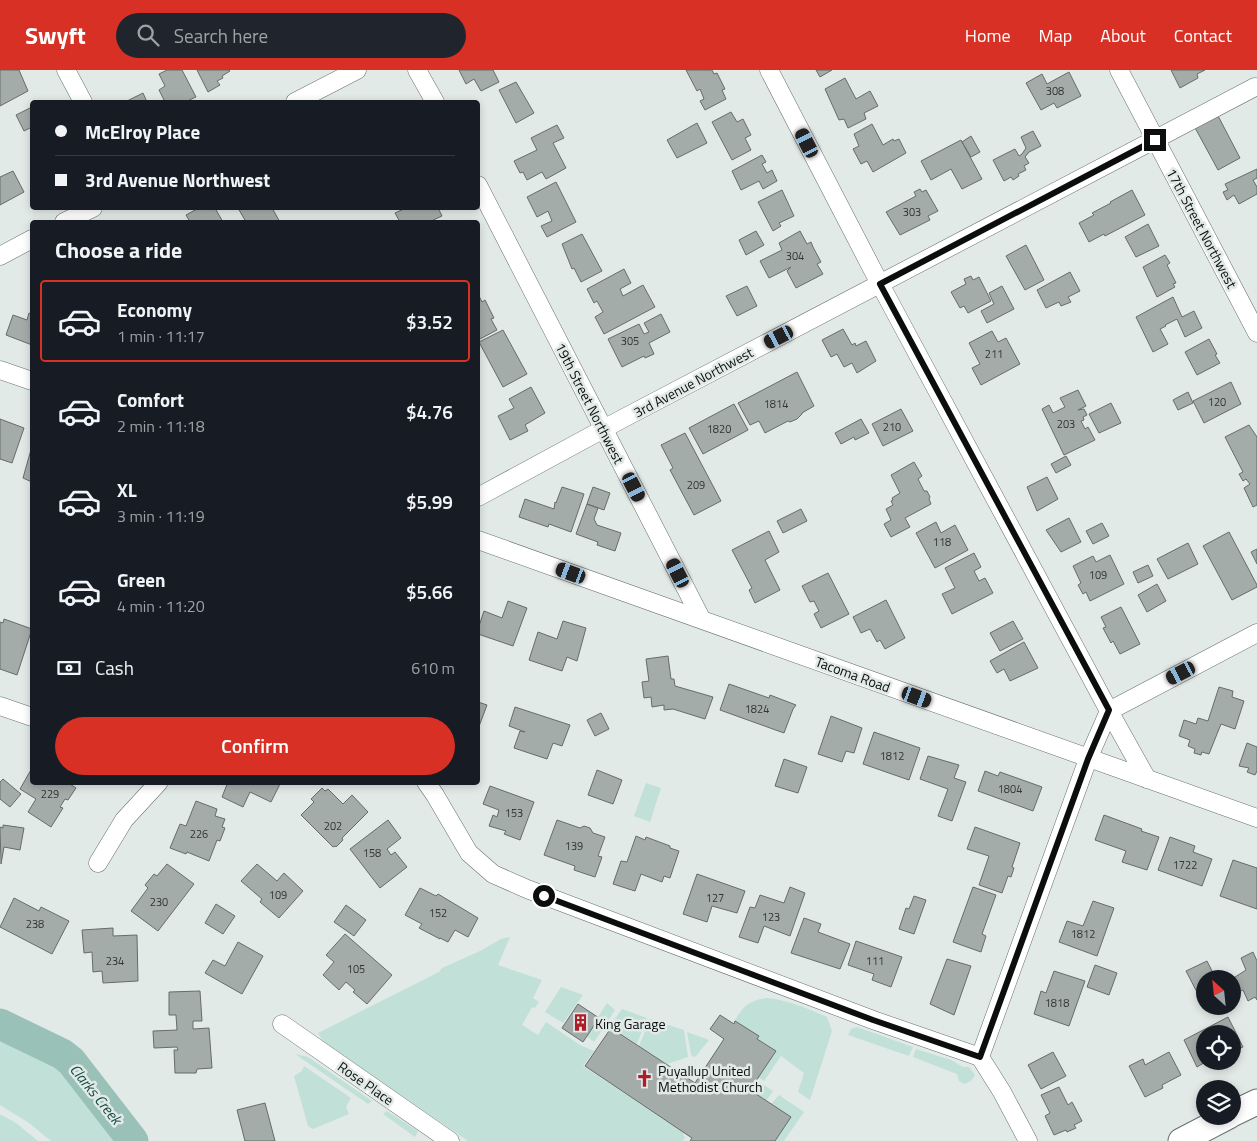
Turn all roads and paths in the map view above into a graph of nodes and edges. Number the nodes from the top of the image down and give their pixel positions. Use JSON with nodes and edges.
{"nodes":[{"id":1,"x":66,"y":70,"type":"edge"},
{"id":2,"x":357,"y":70,"type":"edge"},
{"id":3,"x":418,"y":70,"type":"edge"},
{"id":4,"x":769,"y":70,"type":"edge"},
{"id":5,"x":1119,"y":70,"type":"edge"},
{"id":6,"x":1255,"y":87,"type":"dead end"},
{"id":7,"x":82,"y":100,"type":"edge"},
{"id":8,"x":299,"y":100,"type":"edge"},
{"id":9,"x":434,"y":100,"type":"edge"},
{"id":10,"x":1155,"y":140,"type":"junction"},
{"id":11,"x":480,"y":189,"type":"edge"},
{"id":12,"x":89,"y":210,"type":"edge"},
{"id":13,"x":68,"y":220,"type":"edge"},
{"id":14,"x":30,"y":240,"type":"edge"},
{"id":15,"x":0,"y":256,"type":"edge"},
{"id":16,"x":880,"y":284,"type":"junction"},
{"id":17,"x":1257,"y":333,"type":"edge"},
{"id":18,"x":0,"y":370,"type":"edge"},
{"id":19,"x":30,"y":380,"type":"edge"},
{"id":20,"x":603,"y":429,"type":"junction"},
{"id":21,"x":480,"y":496,"type":"edge"},
{"id":22,"x":480,"y":541,"type":"edge"},
{"id":23,"x":702,"y":620,"type":"junction"},
{"id":24,"x":1257,"y":633,"type":"edge"},
{"id":25,"x":0,"y":706,"type":"edge"},
{"id":26,"x":1109,"y":710,"type":"junction"},
{"id":27,"x":30,"y":716,"type":"edge"},
{"id":28,"x":1088,"y":759,"type":"junction"},
{"id":29,"x":1147,"y":778,"type":"junction"},
{"id":30,"x":154,"y":785,"type":"edge"},
{"id":31,"x":428,"y":785,"type":"edge"},
{"id":32,"x":1257,"y":818,"type":"edge"},
{"id":33,"x":98,"y":863,"type":"dead end"},
{"id":34,"x":282,"y":1024,"type":"dead end"},
{"id":35,"x":980,"y":1057,"type":"junction"},
{"id":36,"x":1257,"y":1102,"type":"edge"},
{"id":37,"x":1241,"y":1110,"type":"edge"},
{"id":38,"x":1212,"y":1125,"type":"edge"},
{"id":39,"x":450,"y":1141,"type":"edge"},
{"id":40,"x":1028,"y":1141,"type":"edge"},
{"id":41,"x":1181,"y":1141,"type":"edge"}],
"edges":[{"from":1,"to":7,"type":"street"},
{"from":2,"to":8,"type":"street"},
{"from":3,"to":9,"type":"street"},
{"from":4,"to":16,"type":"street"},
{"from":5,"to":10,"type":"street","name":"17th Street Northwest"},
{"from":6,"to":10,"type":"street","name":"3rd Avenue Northwest"},
{"from":10,"to":16,"type":"street","name":"3rd Avenue Northwest"},
{"from":10,"to":17,"type":"street","name":"17th Street Northwest"},
{"from":11,"to":20,"type":"street","name":"19th Street Northwest"},
{"from":12,"to":13,"type":"street"},
{"from":14,"to":15,"type":"street"},
{"from":16,"to":20,"type":"street","name":"3rd Avenue Northwest"},
{"from":16,"to":26,"type":"street"},
{"from":18,"to":19,"type":"street"},
{"from":20,"to":21,"type":"street","name":"3rd Avenue Northwest"},
{"from":20,"to":23,"type":"street","name":"19th Street Northwest"},
{"from":22,"to":23,"type":"street","name":"Tacoma Road"},
{"from":23,"to":28,"type":"street","name":"Tacoma Road"},
{"from":24,"to":26,"type":"street"},
{"from":25,"to":27,"type":"street"},
{"from":26,"to":28,"type":"street"},
{"from":26,"to":29,"type":"street"},
{"from":28,"to":29,"type":"street","name":"Tacoma Road"},
{"from":28,"to":35,"type":"street"},
{"from":29,"to":32,"type":"street","name":"Tacoma Road"},
{"from":30,"to":33,"type":"street"},
{"from":31,"to":35,"type":"street"},
{"from":34,"to":39,"type":"street","name":"Rose Place"},
{"from":35,"to":40,"type":"street"},
{"from":36,"to":37,"type":"main road"},
{"from":38,"to":41,"type":"main road"}]}
